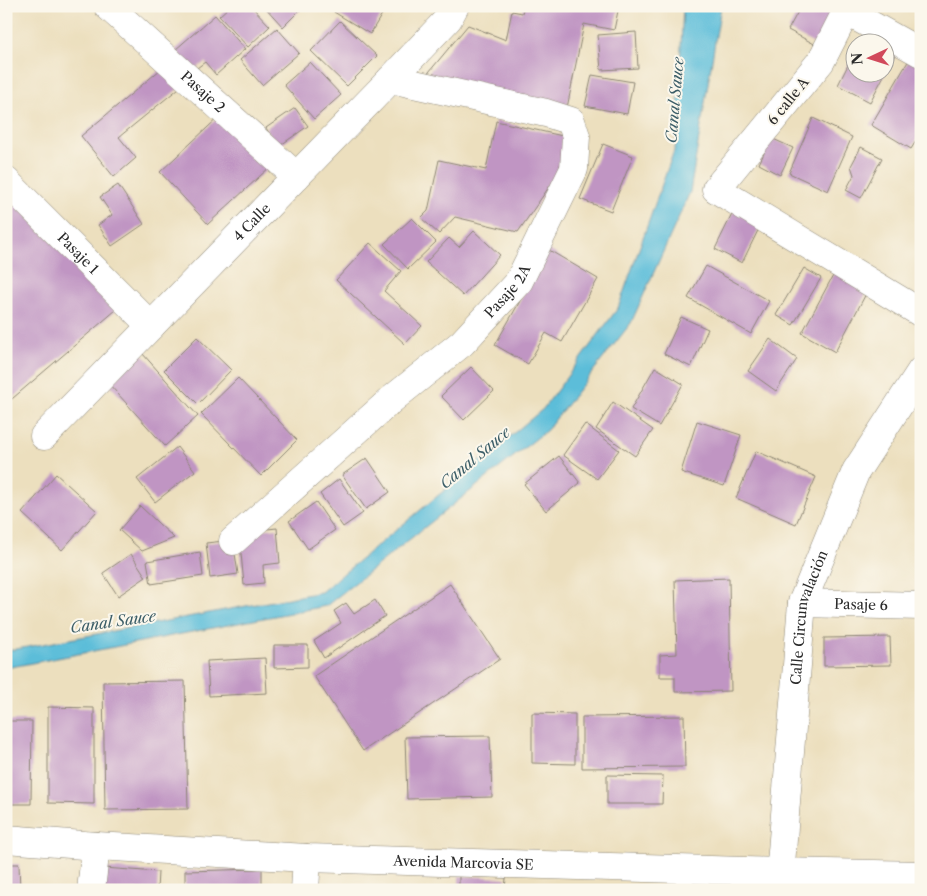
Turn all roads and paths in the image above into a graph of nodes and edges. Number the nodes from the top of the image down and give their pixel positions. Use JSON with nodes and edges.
{"nodes":[{"id":1,"x":108,"y":6,"type":"edge"},
{"id":2,"x":455,"y":6,"type":"edge"},
{"id":3,"x":848,"y":9,"type":"edge"},
{"id":4,"x":921,"y":53,"type":"edge"},
{"id":5,"x":391,"y":78,"type":"junction"},
{"id":6,"x":296,"y":176,"type":"junction"},
{"id":7,"x":6,"y":181,"type":"edge"},
{"id":8,"x":921,"y":312,"type":"edge"},
{"id":9,"x":151,"y":326,"type":"junction"},
{"id":10,"x":921,"y":371,"type":"edge"},
{"id":11,"x":44,"y":436,"type":"dead end"},
{"id":12,"x":233,"y":541,"type":"dead end"},
{"id":13,"x":802,"y":603,"type":"junction"},
{"id":14,"x":921,"y":606,"type":"edge"},
{"id":15,"x":6,"y":839,"type":"edge"},
{"id":16,"x":96,"y":846,"type":"junction"},
{"id":17,"x":307,"y":858,"type":"junction"},
{"id":18,"x":921,"y":874,"type":"edge"},
{"id":19,"x":779,"y":881,"type":"edge"},
{"id":20,"x":91,"y":890,"type":"edge"},
{"id":21,"x":305,"y":890,"type":"edge"}],
"edges":[{"from":1,"to":6,"type":"street","name":"Pasaje 2"},
{"from":2,"to":5,"type":"street","name":"4 Calle"},
{"from":3,"to":4,"type":"street"},
{"from":3,"to":8,"type":"street","name":"6 calle A"},
{"from":5,"to":6,"type":"street","name":"4 Calle"},
{"from":5,"to":12,"type":"street","name":"Pasaje 2A"},
{"from":6,"to":9,"type":"street","name":"4 Calle"},
{"from":7,"to":9,"type":"street","name":"Pasaje 1"},
{"from":9,"to":11,"type":"street","name":"4 Calle"},
{"from":10,"to":13,"type":"street","name":"Calle Circunvalación"},
{"from":13,"to":14,"type":"street","name":"Pasaje 6"},
{"from":13,"to":19,"type":"street","name":"Calle Circunvalación"},
{"from":15,"to":16,"type":"street","name":"Avenida Marcovia SE"},
{"from":16,"to":17,"type":"street","name":"Avenida Marcovia SE"},
{"from":16,"to":20,"type":"street"},
{"from":17,"to":19,"type":"street","name":"Avenida Marcovia SE"},
{"from":17,"to":21,"type":"street"},
{"from":18,"to":19,"type":"street","name":"Avenida Marcovia SE"}]}
